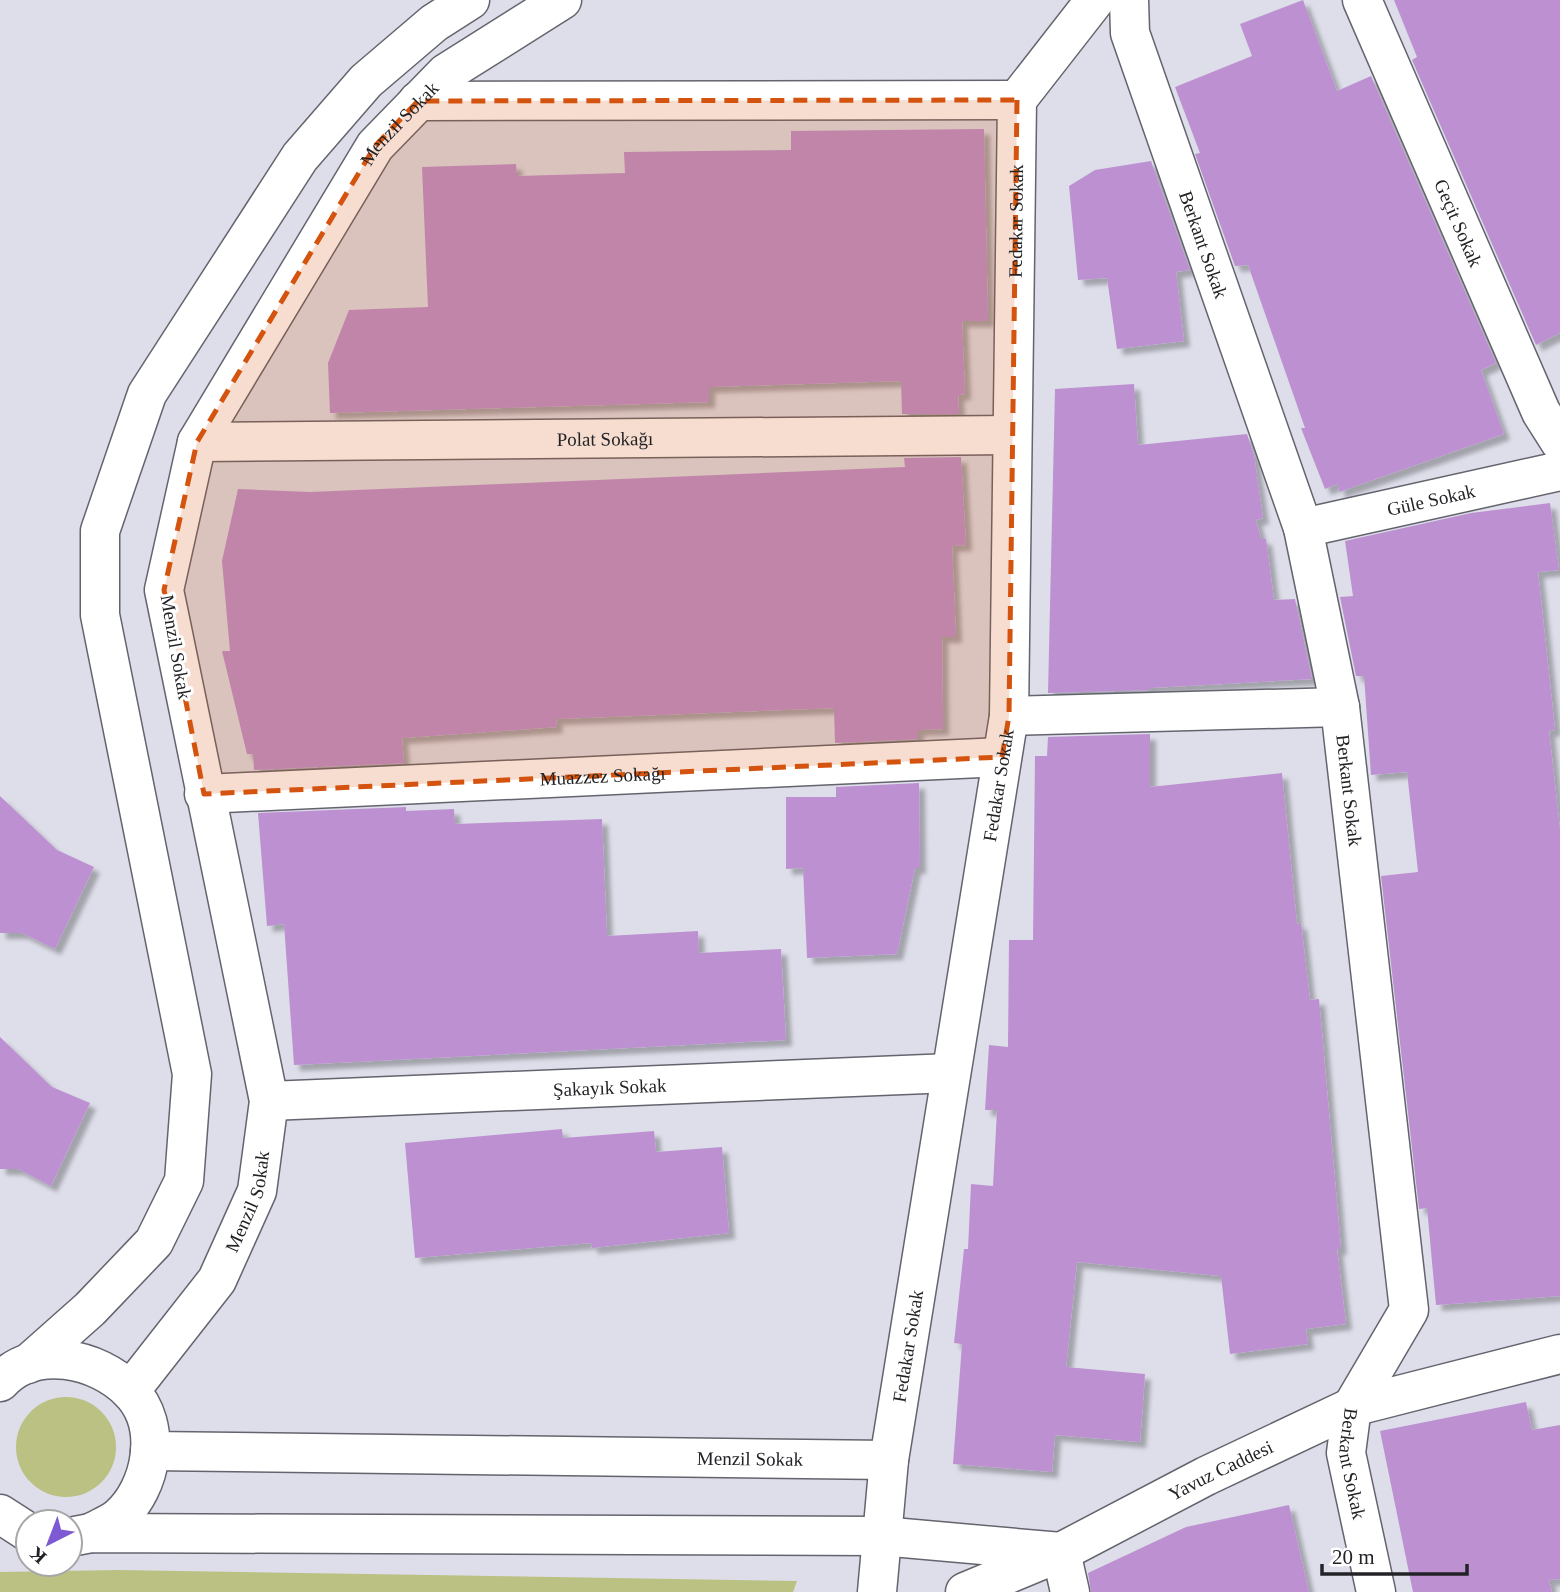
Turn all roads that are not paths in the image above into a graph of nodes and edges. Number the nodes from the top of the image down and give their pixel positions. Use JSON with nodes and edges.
{"nodes":[{"id":1,"x":470,"y":0,"type":"edge"},
{"id":2,"x":562,"y":0,"type":"edge"},
{"id":3,"x":1095,"y":0,"type":"edge"},
{"id":4,"x":1129,"y":0,"type":"edge"},
{"id":5,"x":1362,"y":0,"type":"edge"},
{"id":6,"x":1017,"y":100,"type":"junction"},
{"id":7,"x":418,"y":102,"type":"junction"},
{"id":8,"x":1011,"y":435,"type":"junction"},
{"id":9,"x":197,"y":442,"type":"junction"},
{"id":10,"x":1560,"y":442,"type":"edge"},
{"id":11,"x":1560,"y":471,"type":"edge"},
{"id":12,"x":1303,"y":528,"type":"junction"},
{"id":13,"x":1340,"y":707,"type":"junction"},
{"id":14,"x":1009,"y":716,"type":"junction"},
{"id":15,"x":1002,"y":757,"type":"junction"},
{"id":16,"x":204,"y":794,"type":"junction"},
{"id":17,"x":951,"y":1073,"type":"junction"},
{"id":18,"x":269,"y":1101,"type":"junction"},
{"id":19,"x":1560,"y":1354,"type":"edge"},
{"id":20,"x":14,"y":1373,"type":"edge"},
{"id":21,"x":130,"y":1391,"type":"junction"},
{"id":22,"x":1352,"y":1407,"type":"junction"},
{"id":23,"x":149,"y":1451,"type":"junction"},
{"id":24,"x":889,"y":1460,"type":"junction"},
{"id":25,"x":84,"y":1533,"type":"edge"},
{"id":26,"x":84,"y":1535,"type":"edge"},
{"id":27,"x":881,"y":1536,"type":"junction"},
{"id":28,"x":1061,"y":1552,"type":"junction"},
{"id":29,"x":877,"y":1592,"type":"edge"},
{"id":30,"x":965,"y":1592,"type":"edge"},
{"id":31,"x":1070,"y":1592,"type":"edge"},
{"id":32,"x":1376,"y":1592,"type":"edge"}],
"edges":[{"from":1,"to":20,"type":"street"},
{"from":2,"to":7,"type":"street","name":"Menzil Sokak"},
{"from":3,"to":6,"type":"street"},
{"from":4,"to":12,"type":"street","name":"Berkant Sokak"},
{"from":5,"to":10,"type":"street","name":"Geçit Sokak"},
{"from":6,"to":7,"type":"street"},
{"from":6,"to":8,"type":"street","name":"Fedakar Sokak"},
{"from":7,"to":9,"type":"street","name":"Menzil Sokak"},
{"from":8,"to":9,"type":"street","name":"Polat Sokağı"},
{"from":8,"to":14,"type":"street","name":"Fedakar Sokak"},
{"from":9,"to":16,"type":"street","name":"Menzil Sokak"},
{"from":11,"to":12,"type":"street","name":"Güle Sokak"},
{"from":12,"to":13,"type":"street","name":"Berkant Sokak"},
{"from":13,"to":14,"type":"street"},
{"from":13,"to":22,"type":"street","name":"Berkant Sokak"},
{"from":14,"to":15,"type":"street","name":"Fedakar Sokak"},
{"from":15,"to":16,"type":"street","name":"Muazzez Sokağı"},
{"from":15,"to":17,"type":"street","name":"Fedakar Sokak"},
{"from":16,"to":18,"type":"street","name":"Menzil Sokak"},
{"from":17,"to":18,"type":"street","name":"Şakayık Sokak"},
{"from":17,"to":24,"type":"street","name":"Fedakar Sokak"},
{"from":18,"to":21,"type":"street","name":"Menzil Sokak"},
{"from":19,"to":22,"type":"street","name":"Yavuz Caddesi"},
{"from":20,"to":21,"type":"street"},
{"from":21,"to":23,"type":"street"},
{"from":22,"to":28,"type":"street","name":"Yavuz Caddesi"},
{"from":22,"to":32,"type":"street","name":"Berkant Sokak"},
{"from":23,"to":24,"type":"street","name":"Menzil Sokak"},
{"from":23,"to":25,"type":"street"},
{"from":24,"to":27,"type":"street","name":"Fedakar Sokak"},
{"from":26,"to":27,"type":"street"},
{"from":27,"to":28,"type":"street"},
{"from":27,"to":29,"type":"street","name":"Fedakar Sokak"},
{"from":28,"to":30,"type":"street","name":"Yavuz Caddesi"},
{"from":28,"to":31,"type":"street"}]}
